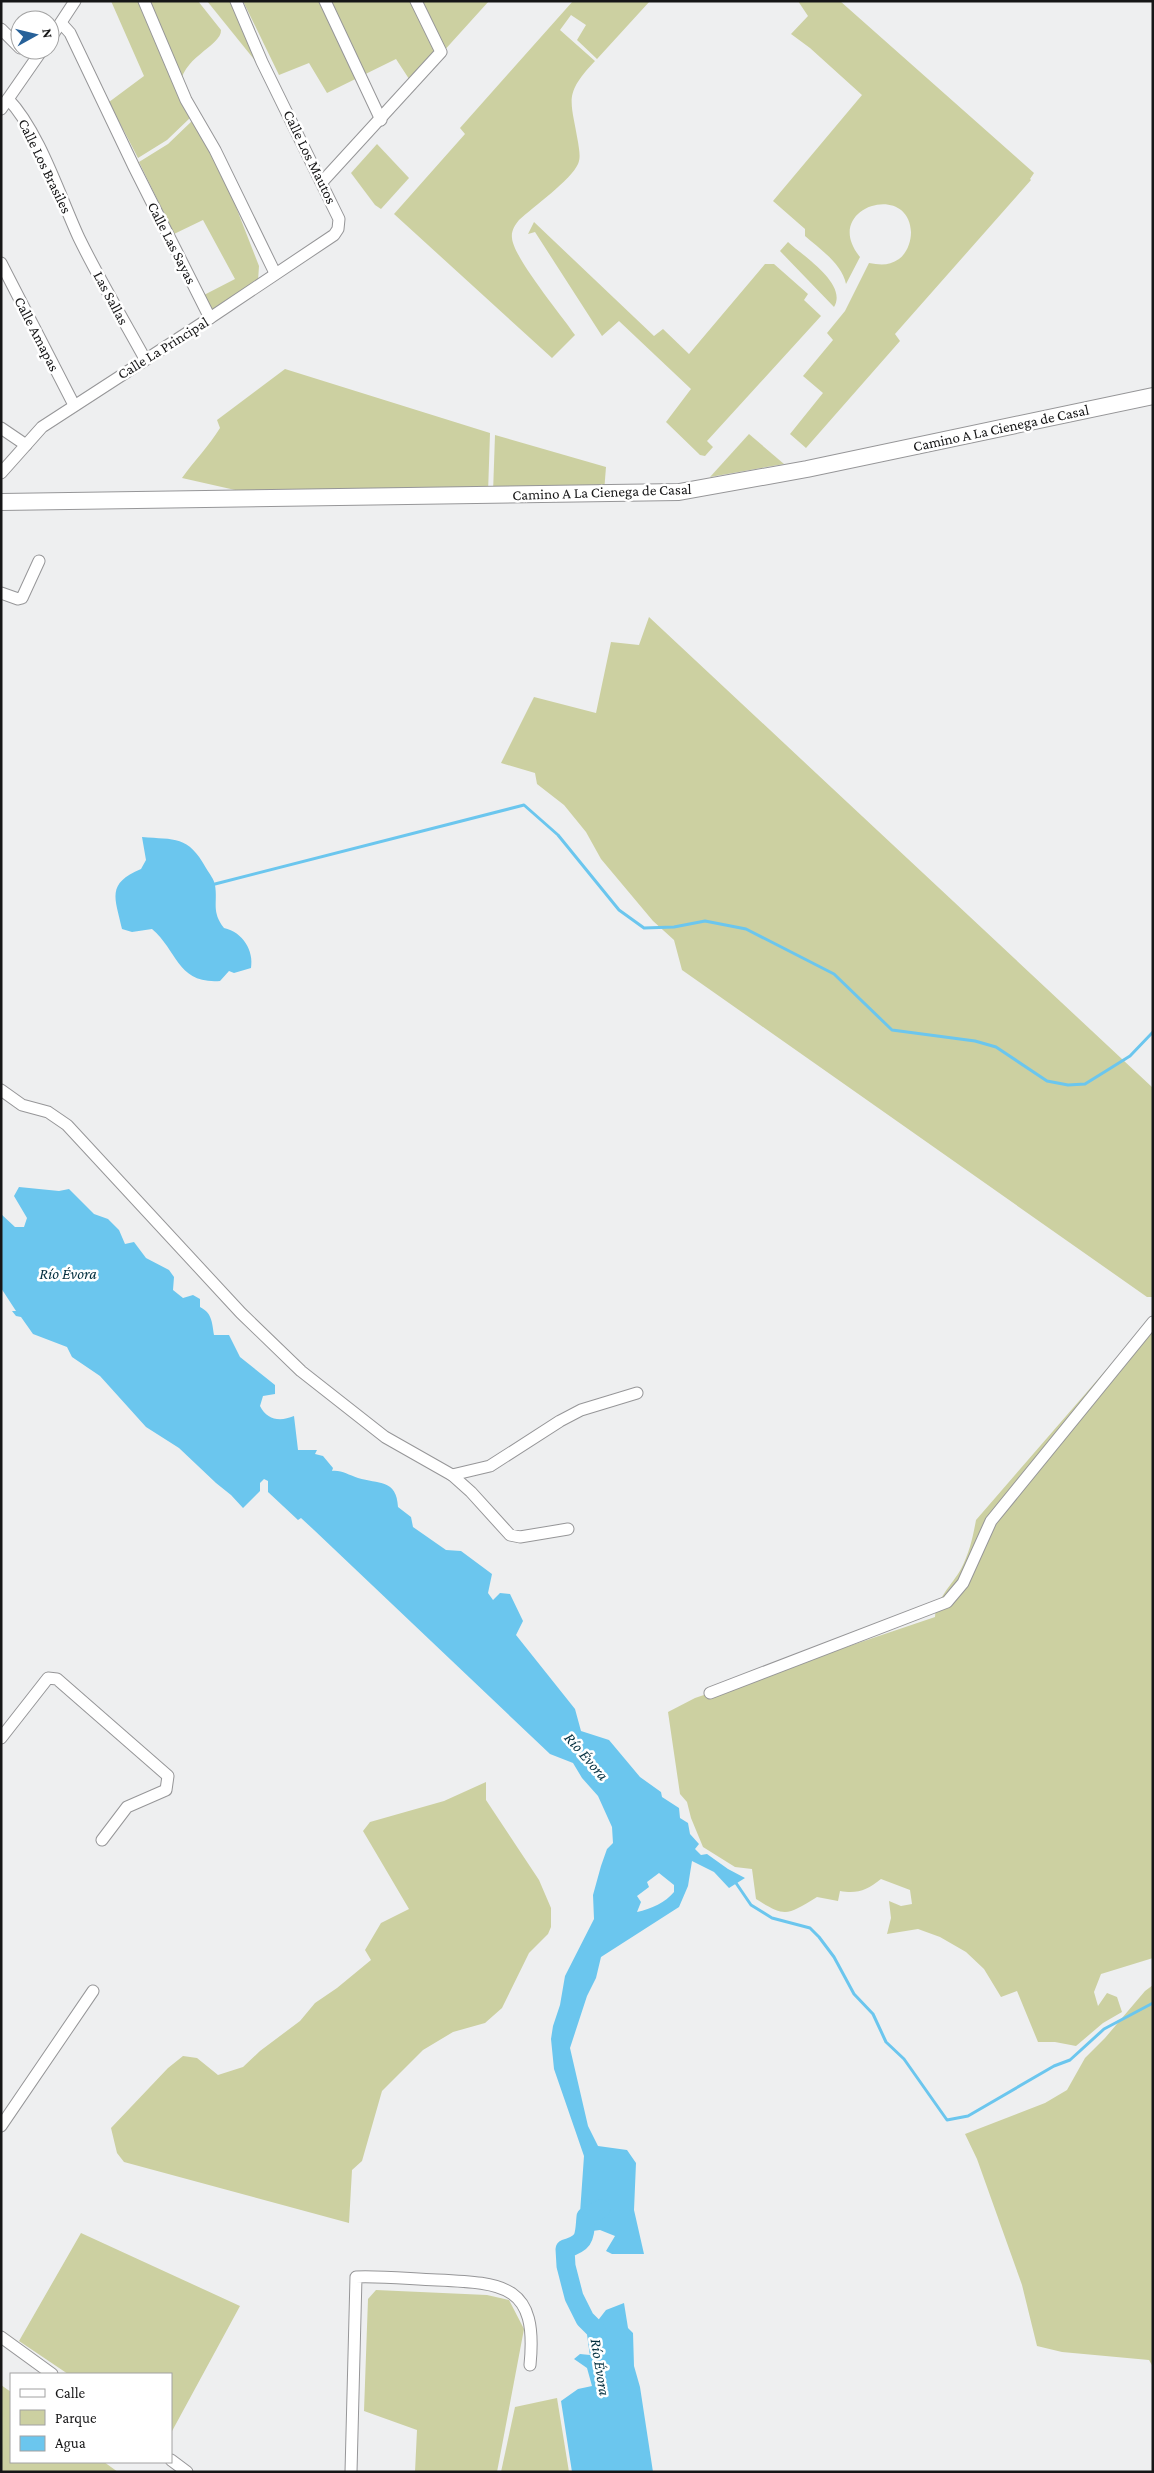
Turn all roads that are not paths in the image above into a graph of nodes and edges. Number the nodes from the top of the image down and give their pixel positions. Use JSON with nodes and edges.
{"nodes":[{"id":1,"x":75,"y":1,"type":"edge"},
{"id":2,"x":144,"y":1,"type":"edge"},
{"id":3,"x":236,"y":1,"type":"edge"},
{"id":4,"x":326,"y":1,"type":"edge"},
{"id":5,"x":416,"y":1,"type":"edge"},
{"id":6,"x":61,"y":23,"type":"joint"},
{"id":7,"x":1,"y":29,"type":"edge"},
{"id":8,"x":10,"y":38,"type":"edge"},
{"id":9,"x":31,"y":60,"type":"edge"},
{"id":10,"x":36,"y":60,"type":"edge"},
{"id":11,"x":34,"y":63,"type":"junction"},
{"id":12,"x":4,"y":104,"type":"edge"},
{"id":13,"x":380,"y":120,"type":"junction"},
{"id":14,"x":322,"y":182,"type":"junction"},
{"id":15,"x":334,"y":235,"type":"joint"},
{"id":16,"x":78,"y":236,"type":"joint"},
{"id":17,"x":1,"y":263,"type":"edge"},
{"id":18,"x":276,"y":273,"type":"junction"},
{"id":19,"x":210,"y":318,"type":"junction"},
{"id":20,"x":145,"y":359,"type":"junction"},
{"id":21,"x":1153,"y":396,"type":"edge"},
{"id":22,"x":74,"y":405,"type":"junction"},
{"id":23,"x":1,"y":428,"type":"edge"},
{"id":24,"x":26,"y":445,"type":"junction"},
{"id":25,"x":1,"y":473,"type":"edge"},
{"id":26,"x":1,"y":502,"type":"edge"},
{"id":27,"x":40,"y":561,"type":"dead end"},
{"id":28,"x":1,"y":593,"type":"edge"},
{"id":29,"x":1,"y":1090,"type":"edge"},
{"id":30,"x":1153,"y":1322,"type":"edge"},
{"id":31,"x":637,"y":1393,"type":"dead end"},
{"id":32,"x":452,"y":1475,"type":"junction"},
{"id":33,"x":568,"y":1529,"type":"dead end"},
{"id":34,"x":710,"y":1693,"type":"dead end"},
{"id":35,"x":3,"y":1734,"type":"edge"},
{"id":36,"x":102,"y":1840,"type":"dead end"},
{"id":37,"x":93,"y":1991,"type":"dead end"},
{"id":38,"x":1,"y":2109,"type":"edge"},
{"id":39,"x":1,"y":2113,"type":"edge"},
{"id":40,"x":1,"y":2126,"type":"edge"},
{"id":41,"x":1,"y":2337,"type":"edge"},
{"id":42,"x":530,"y":2365,"type":"dead end"},
{"id":43,"x":51,"y":2373,"type":"edge"},
{"id":44,"x":172,"y":2461,"type":"edge"},
{"id":45,"x":187,"y":2472,"type":"edge"},
{"id":46,"x":350,"y":2472,"type":"edge"}],
"edges":[{"from":1,"to":6,"type":"street"},
{"from":2,"to":18,"type":"street"},
{"from":3,"to":14,"type":"street","name":"Calle Los Mautos"},
{"from":4,"to":13,"type":"street"},
{"from":5,"to":13,"type":"street"},
{"from":6,"to":19,"type":"street","name":"Calle Las Sayas"},
{"from":7,"to":8,"type":"street"},
{"from":9,"to":11,"type":"street"},
{"from":10,"to":11,"type":"street"},
{"from":11,"to":12,"type":"street"},
{"from":12,"to":16,"type":"street","name":"Calle Los Brasiles"},
{"from":13,"to":14,"type":"street"},
{"from":14,"to":15,"type":"street","name":"Calle Los Mautos"},
{"from":15,"to":18,"type":"street","name":"Calle La Principal"},
{"from":16,"to":20,"type":"street","name":"Las Sallas"},
{"from":17,"to":22,"type":"street","name":"Calle Amapas"},
{"from":18,"to":19,"type":"street","name":"Calle La Principal"},
{"from":19,"to":20,"type":"street","name":"Calle La Principal"},
{"from":20,"to":22,"type":"street","name":"Calle La Principal"},
{"from":21,"to":26,"type":"street","name":"Camino A La Cienega de Casal"},
{"from":22,"to":24,"type":"street","name":"Calle La Principal"},
{"from":23,"to":24,"type":"street"},
{"from":24,"to":25,"type":"street","name":"Calle La Principal"},
{"from":27,"to":28,"type":"street"},
{"from":29,"to":32,"type":"street"},
{"from":30,"to":34,"type":"street"},
{"from":31,"to":32,"type":"street"},
{"from":32,"to":33,"type":"street"},
{"from":35,"to":36,"type":"street"},
{"from":37,"to":40,"type":"street"},
{"from":38,"to":39,"type":"street"},
{"from":41,"to":43,"type":"street"},
{"from":42,"to":46,"type":"street"},
{"from":44,"to":45,"type":"street"}]}
